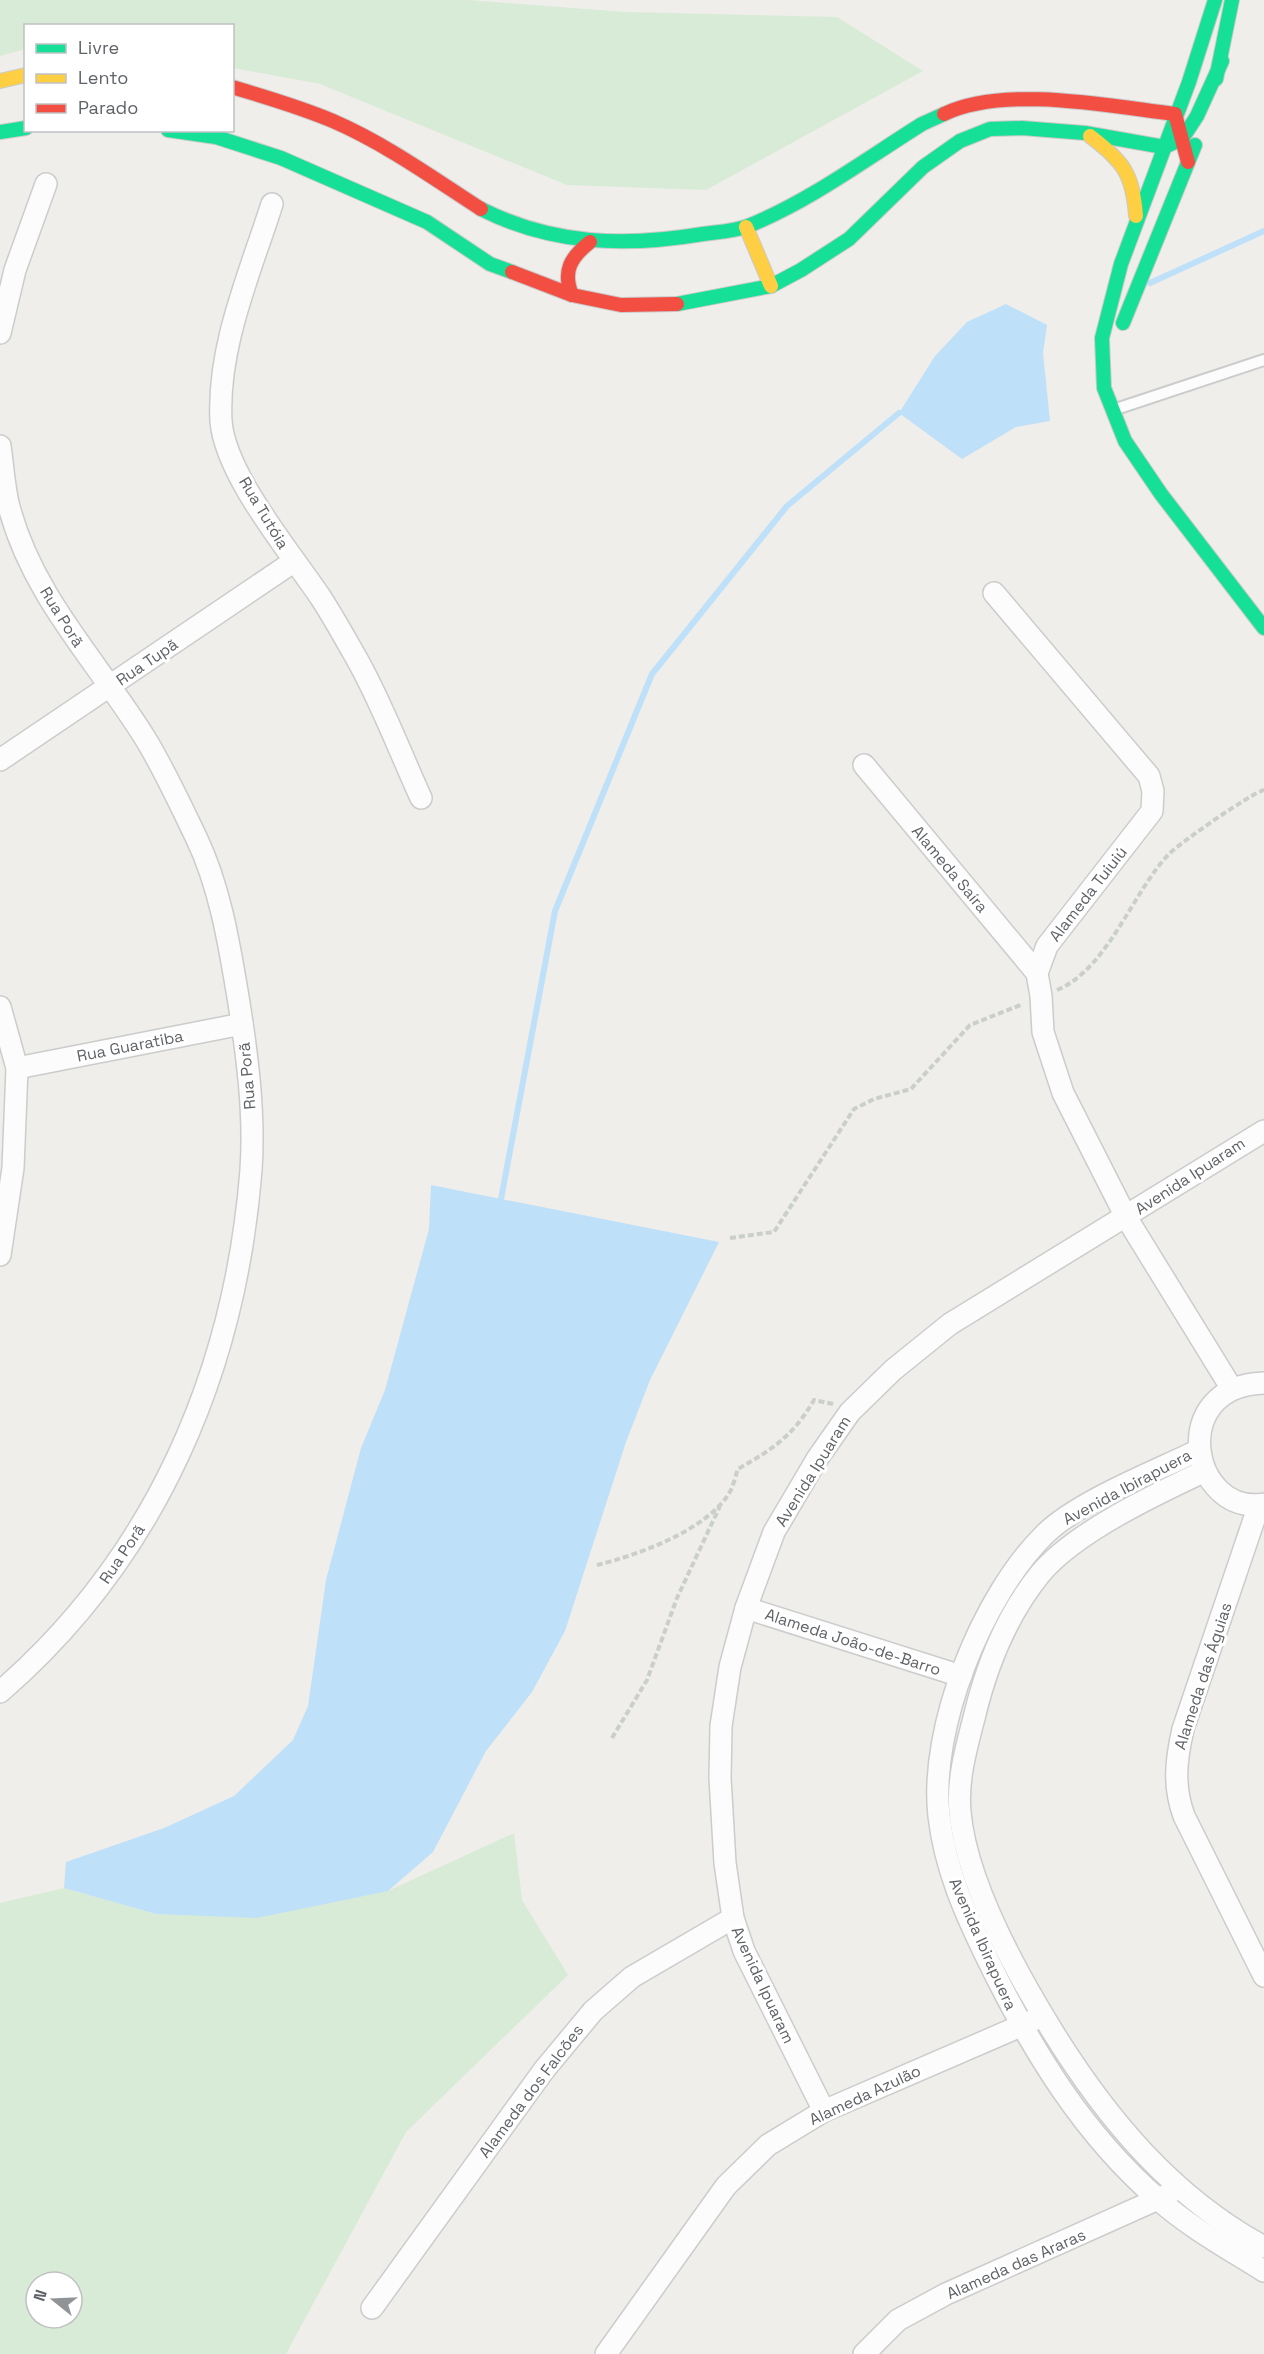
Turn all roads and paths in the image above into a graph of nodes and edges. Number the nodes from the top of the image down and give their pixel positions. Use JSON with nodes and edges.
{"nodes":[{"id":1,"x":1215,"y":0,"type":"edge"},
{"id":2,"x":1232,"y":0,"type":"edge"},
{"id":3,"x":1222,"y":61,"type":"junction"},
{"id":4,"x":24,"y":75,"type":"edge"},
{"id":5,"x":0,"y":81,"type":"edge"},
{"id":6,"x":234,"y":88,"type":"edge"},
{"id":7,"x":1175,"y":114,"type":"junction"},
{"id":8,"x":24,"y":128,"type":"edge"},
{"id":9,"x":0,"y":132,"type":"edge"},
{"id":10,"x":182,"y":132,"type":"edge"},
{"id":11,"x":1085,"y":133,"type":"junction"},
{"id":12,"x":1182,"y":139,"type":"junction"},
{"id":13,"x":1164,"y":147,"type":"junction"},
{"id":14,"x":1188,"y":162,"type":"junction"},
{"id":15,"x":46,"y":184,"type":"dead end"},
{"id":16,"x":272,"y":204,"type":"dead end"},
{"id":17,"x":1136,"y":221,"type":"junction"},
{"id":18,"x":746,"y":227,"type":"junction"},
{"id":19,"x":590,"y":242,"type":"junction"},
{"id":20,"x":771,"y":286,"type":"junction"},
{"id":21,"x":572,"y":295,"type":"junction"},
{"id":22,"x":0,"y":333,"type":"edge"},
{"id":23,"x":1264,"y":360,"type":"edge"},
{"id":24,"x":1104,"y":388,"type":"junction"},
{"id":25,"x":1113,"y":410,"type":"junction"},
{"id":26,"x":0,"y":446,"type":"edge"},
{"id":27,"x":293,"y":562,"type":"junction"},
{"id":28,"x":994,"y":593,"type":"dead end"},
{"id":29,"x":1264,"y":628,"type":"edge"},
{"id":30,"x":109,"y":688,"type":"junction"},
{"id":31,"x":0,"y":760,"type":"edge"},
{"id":32,"x":864,"y":765,"type":"dead end"},
{"id":33,"x":1264,"y":790,"type":"edge"},
{"id":34,"x":421,"y":798,"type":"dead end"},
{"id":35,"x":1036,"y":973,"type":"junction"},
{"id":36,"x":1041,"y":996,"type":"junction"},
{"id":37,"x":0,"y":1007,"type":"edge"},
{"id":38,"x":242,"y":1024,"type":"junction"},
{"id":39,"x":17,"y":1068,"type":"junction"},
{"id":40,"x":1264,"y":1131,"type":"edge"},
{"id":41,"x":1125,"y":1217,"type":"junction"},
{"id":42,"x":730,"y":1238,"type":"dead end"},
{"id":43,"x":0,"y":1255,"type":"edge"},
{"id":44,"x":1264,"y":1383,"type":"edge"},
{"id":45,"x":1232,"y":1389,"type":"junction"},
{"id":46,"x":849,"y":1412,"type":"junction"},
{"id":47,"x":1199,"y":1450,"type":"junction"},
{"id":48,"x":1205,"y":1471,"type":"junction"},
{"id":49,"x":1262,"y":1504,"type":"edge"},
{"id":50,"x":720,"y":1506,"type":"junction"},
{"id":51,"x":597,"y":1565,"type":"dead end"},
{"id":52,"x":746,"y":1608,"type":"junction"},
{"id":53,"x":961,"y":1676,"type":"junction"},
{"id":54,"x":0,"y":1692,"type":"edge"},
{"id":55,"x":612,"y":1738,"type":"dead end"},
{"id":56,"x":733,"y":1918,"type":"junction"},
{"id":57,"x":1264,"y":1976,"type":"edge"},
{"id":58,"x":1043,"y":2017,"type":"junction"},
{"id":59,"x":1020,"y":2026,"type":"junction"},
{"id":60,"x":824,"y":2111,"type":"junction"},
{"id":61,"x":1178,"y":2189,"type":"junction"},
{"id":62,"x":1159,"y":2200,"type":"junction"},
{"id":63,"x":1264,"y":2247,"type":"edge"},
{"id":64,"x":1264,"y":2271,"type":"edge"},
{"id":65,"x":372,"y":2308,"type":"dead end"},
{"id":66,"x":606,"y":2354,"type":"edge"},
{"id":67,"x":864,"y":2354,"type":"edge"}],
"edges":[{"from":1,"to":7,"type":"street"},
{"from":2,"to":3,"type":"street"},
{"from":3,"to":12,"type":"street"},
{"from":3,"to":14,"type":"street"},
{"from":4,"to":5,"type":"street"},
{"from":6,"to":19,"type":"street"},
{"from":7,"to":12,"type":"street"},
{"from":7,"to":13,"type":"street"},
{"from":7,"to":18,"type":"street"},
{"from":8,"to":9,"type":"street"},
{"from":10,"to":21,"type":"street"},
{"from":11,"to":13,"type":"street"},
{"from":11,"to":17,"type":"street"},
{"from":11,"to":20,"type":"street"},
{"from":12,"to":13,"type":"street"},
{"from":12,"to":14,"type":"street"},
{"from":13,"to":17,"type":"street"},
{"from":14,"to":24,"type":"street"},
{"from":15,"to":22,"type":"street"},
{"from":16,"to":27,"type":"street","name":"Rua Tutóia"},
{"from":17,"to":24,"type":"street"},
{"from":18,"to":19,"type":"street"},
{"from":18,"to":20,"type":"street"},
{"from":19,"to":21,"type":"street"},
{"from":20,"to":21,"type":"street"},
{"from":23,"to":25,"type":"lane"},
{"from":24,"to":25,"type":"street"},
{"from":25,"to":29,"type":"street"},
{"from":26,"to":30,"type":"street","name":"Rua Porã"},
{"from":27,"to":30,"type":"street","name":"Rua Tupã"},
{"from":27,"to":34,"type":"street","name":"Rua Tutóia"},
{"from":28,"to":35,"type":"street","name":"Alameda Tuiuiú"},
{"from":30,"to":31,"type":"street","name":"Rua Tupã"},
{"from":30,"to":38,"type":"street","name":"Rua Porã"},
{"from":32,"to":35,"type":"street","name":"Alameda Saíra"},
{"from":33,"to":36,"type":"path"},
{"from":35,"to":36,"type":"street"},
{"from":36,"to":41,"type":"street"},
{"from":36,"to":42,"type":"path"},
{"from":37,"to":39,"type":"street"},
{"from":38,"to":39,"type":"street","name":"Rua Guaratiba"},
{"from":38,"to":54,"type":"street","name":"Rua Porã"},
{"from":39,"to":43,"type":"street"},
{"from":40,"to":41,"type":"street","name":"Avenida Ipuaram"},
{"from":41,"to":45,"type":"street"},
{"from":41,"to":46,"type":"street","name":"Avenida Ipuaram"},
{"from":44,"to":45,"type":"street"},
{"from":45,"to":47,"type":"street"},
{"from":46,"to":50,"type":"path"},
{"from":46,"to":52,"type":"street","name":"Avenida Ipuaram"},
{"from":47,"to":48,"type":"street"},
{"from":47,"to":53,"type":"street","name":"Avenida Ibirapuera"},
{"from":48,"to":49,"type":"street"},
{"from":48,"to":58,"type":"street","name":"Avenida Ibirapuera"},
{"from":49,"to":57,"type":"street","name":"Alameda das Águias"},
{"from":50,"to":51,"type":"path"},
{"from":50,"to":55,"type":"path"},
{"from":52,"to":53,"type":"street","name":"Alameda João-de-Barro"},
{"from":52,"to":56,"type":"street","name":"Avenida Ipuaram"},
{"from":53,"to":59,"type":"street","name":"Avenida Ibirapuera"},
{"from":56,"to":60,"type":"street","name":"Avenida Ipuaram"},
{"from":56,"to":65,"type":"street","name":"Alameda dos Falcões"},
{"from":58,"to":59,"type":"street","name":"Alameda Azulão"},
{"from":58,"to":61,"type":"street","name":"Avenida Ibirapuera"},
{"from":59,"to":60,"type":"street","name":"Alameda Azulão"},
{"from":59,"to":62,"type":"street","name":"Avenida Ibirapuera"},
{"from":60,"to":66,"type":"street","name":"Alameda Azulão"},
{"from":61,"to":62,"type":"street","name":"Alameda das Araras"},
{"from":61,"to":63,"type":"street","name":"Avenida Ibirapuera"},
{"from":62,"to":64,"type":"street","name":"Avenida Ibirapuera"},
{"from":62,"to":67,"type":"street","name":"Alameda das Araras"}]}
